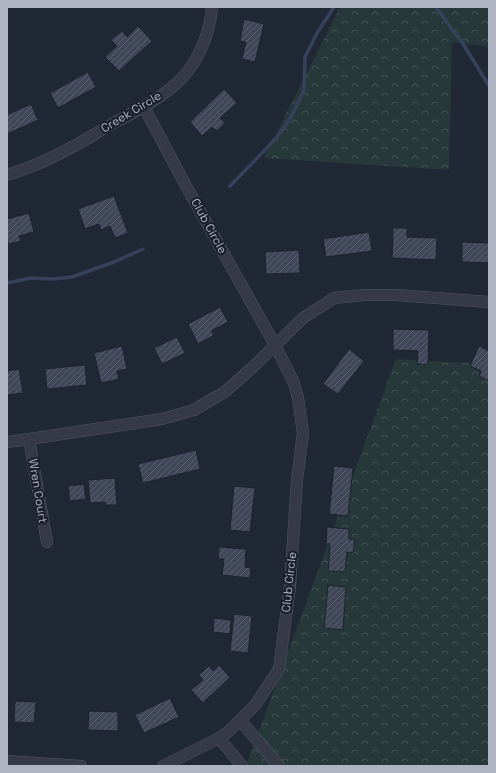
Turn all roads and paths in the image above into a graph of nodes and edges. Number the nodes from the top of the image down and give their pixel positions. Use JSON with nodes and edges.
{"nodes":[{"id":1,"x":212,"y":7,"type":"edge"},
{"id":2,"x":144,"y":107,"type":"junction"},
{"id":3,"x":7,"y":175,"type":"edge"},
{"id":4,"x":489,"y":302,"type":"edge"},
{"id":5,"x":275,"y":345,"type":"junction"},
{"id":6,"x":29,"y":439,"type":"junction"},
{"id":7,"x":7,"y":442,"type":"edge"},
{"id":8,"x":46,"y":542,"type":"dead end"},
{"id":9,"x":240,"y":720,"type":"junction"},
{"id":10,"x":219,"y":738,"type":"junction"},
{"id":11,"x":7,"y":761,"type":"edge"},
{"id":12,"x":81,"y":766,"type":"edge"},
{"id":13,"x":163,"y":766,"type":"edge"},
{"id":14,"x":242,"y":766,"type":"edge"},
{"id":15,"x":279,"y":766,"type":"edge"}],
"edges":[{"from":1,"to":2,"type":"street","name":"Creek Circle"},
{"from":2,"to":3,"type":"street","name":"Creek Circle"},
{"from":2,"to":5,"type":"street","name":"Club Circle"},
{"from":4,"to":5,"type":"street"},
{"from":5,"to":6,"type":"street"},
{"from":5,"to":9,"type":"street","name":"Club Circle"},
{"from":6,"to":7,"type":"street"},
{"from":6,"to":8,"type":"street","name":"Wren Court"},
{"from":9,"to":10,"type":"street","name":"Club Circle"},
{"from":9,"to":15,"type":"street"},
{"from":10,"to":13,"type":"street","name":"Club Circle"},
{"from":10,"to":14,"type":"street"},
{"from":11,"to":12,"type":"street"}]}
